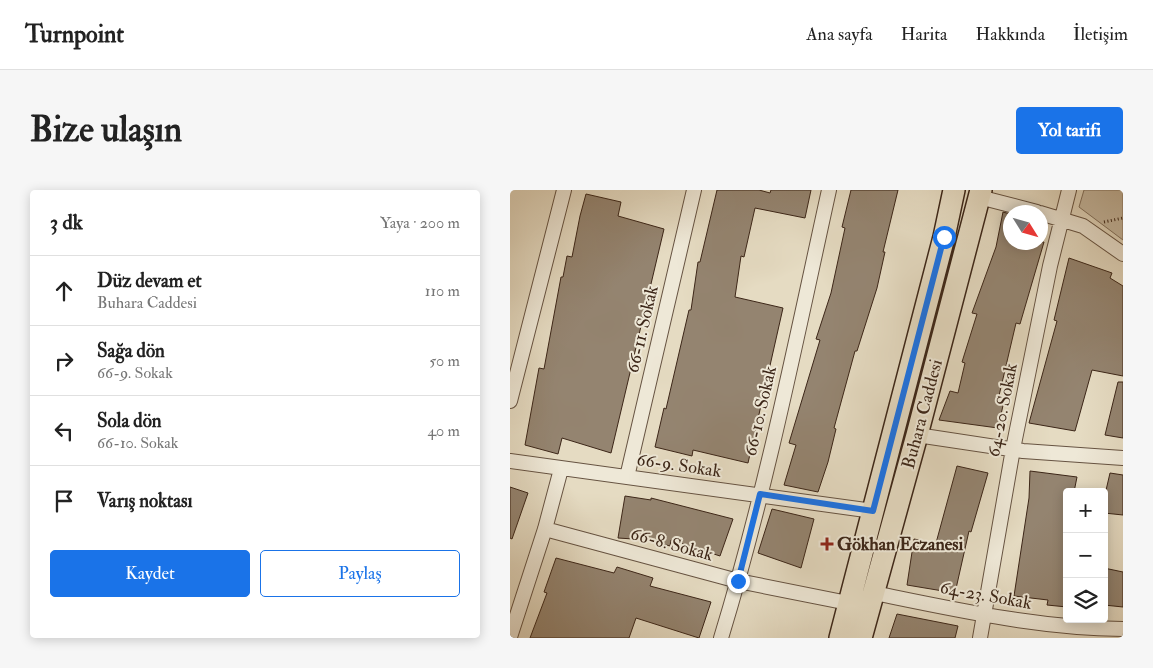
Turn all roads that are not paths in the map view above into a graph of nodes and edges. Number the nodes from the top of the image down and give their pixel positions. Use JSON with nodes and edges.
{"nodes":[{"id":1,"x":564,"y":190,"type":"edge"},
{"id":2,"x":694,"y":190,"type":"edge"},
{"id":3,"x":829,"y":190,"type":"edge"},
{"id":4,"x":954,"y":190,"type":"edge"},
{"id":5,"x":1069,"y":190,"type":"edge"},
{"id":6,"x":980,"y":194,"type":"edge"},
{"id":7,"x":1014,"y":205,"type":"edge"},
{"id":8,"x":1048,"y":215,"type":"edge"},
{"id":9,"x":1061,"y":219,"type":"junction"},
{"id":10,"x":1123,"y":254,"type":"edge"},
{"id":11,"x":510,"y":401,"type":"edge"},
{"id":12,"x":917,"y":436,"type":"junction"},
{"id":13,"x":1013,"y":449,"type":"junction"},
{"id":14,"x":1123,"y":458,"type":"edge"},
{"id":15,"x":510,"y":461,"type":"edge"},
{"id":16,"x":561,"y":469,"type":"junction"},
{"id":17,"x":627,"y":477,"type":"junction"},
{"id":18,"x":760,"y":494,"type":"junction"},
{"id":19,"x":873,"y":511,"type":"junction"},
{"id":20,"x":545,"y":530,"type":"junction"},
{"id":21,"x":738,"y":581,"type":"junction"},
{"id":22,"x":874,"y":593,"type":"junction"},
{"id":23,"x":848,"y":604,"type":"junction"},
{"id":24,"x":985,"y":616,"type":"junction"},
{"id":25,"x":1123,"y":629,"type":"edge"},
{"id":26,"x":1080,"y":633,"type":"edge"},
{"id":27,"x":510,"y":637,"type":"edge"},
{"id":28,"x":721,"y":638,"type":"edge"},
{"id":29,"x":840,"y":638,"type":"edge"},
{"id":30,"x":861,"y":638,"type":"edge"},
{"id":31,"x":980,"y":638,"type":"edge"}],
"edges":[{"from":1,"to":11,"type":"street"},
{"from":2,"to":17,"type":"street","name":"66-11. Sokak"},
{"from":3,"to":18,"type":"street","name":"66-10. Sokak"},
{"from":4,"to":19,"type":"main road","name":"Buhara Caddesi"},
{"from":5,"to":9,"type":"street","name":"64-20. Sokak"},
{"from":6,"to":7,"type":"street"},
{"from":6,"to":12,"type":"main road","name":"Buhara Caddesi"},
{"from":8,"to":9,"type":"street"},
{"from":9,"to":10,"type":"street"},
{"from":9,"to":13,"type":"street","name":"64-20. Sokak"},
{"from":12,"to":13,"type":"street"},
{"from":12,"to":22,"type":"main road","name":"Buhara Caddesi"},
{"from":13,"to":14,"type":"street"},
{"from":13,"to":24,"type":"street","name":"64-20. Sokak"},
{"from":15,"to":16,"type":"street","name":"66-9. Sokak"},
{"from":16,"to":17,"type":"street","name":"66-9. Sokak"},
{"from":16,"to":20,"type":"street"},
{"from":17,"to":18,"type":"street","name":"66-9. Sokak"},
{"from":18,"to":19,"type":"street","name":"66-9. Sokak"},
{"from":18,"to":21,"type":"street","name":"66-10. Sokak"},
{"from":19,"to":23,"type":"main road","name":"Buhara Caddesi"},
{"from":20,"to":21,"type":"street","name":"66-8. Sokak"},
{"from":20,"to":27,"type":"street"},
{"from":21,"to":23,"type":"street","name":"66-8. Sokak"},
{"from":21,"to":28,"type":"street","name":"66-10. Sokak"},
{"from":22,"to":24,"type":"street","name":"64-23. Sokak"},
{"from":22,"to":30,"type":"main road","name":"Buhara Caddesi"},
{"from":23,"to":29,"type":"main road","name":"Buhara Caddesi"},
{"from":24,"to":26,"type":"street","name":"64-23. Sokak"},
{"from":24,"to":31,"type":"street","name":"64-20. Sokak"},
{"from":25,"to":26,"type":"street","name":"64-23. Sokak"}]}
